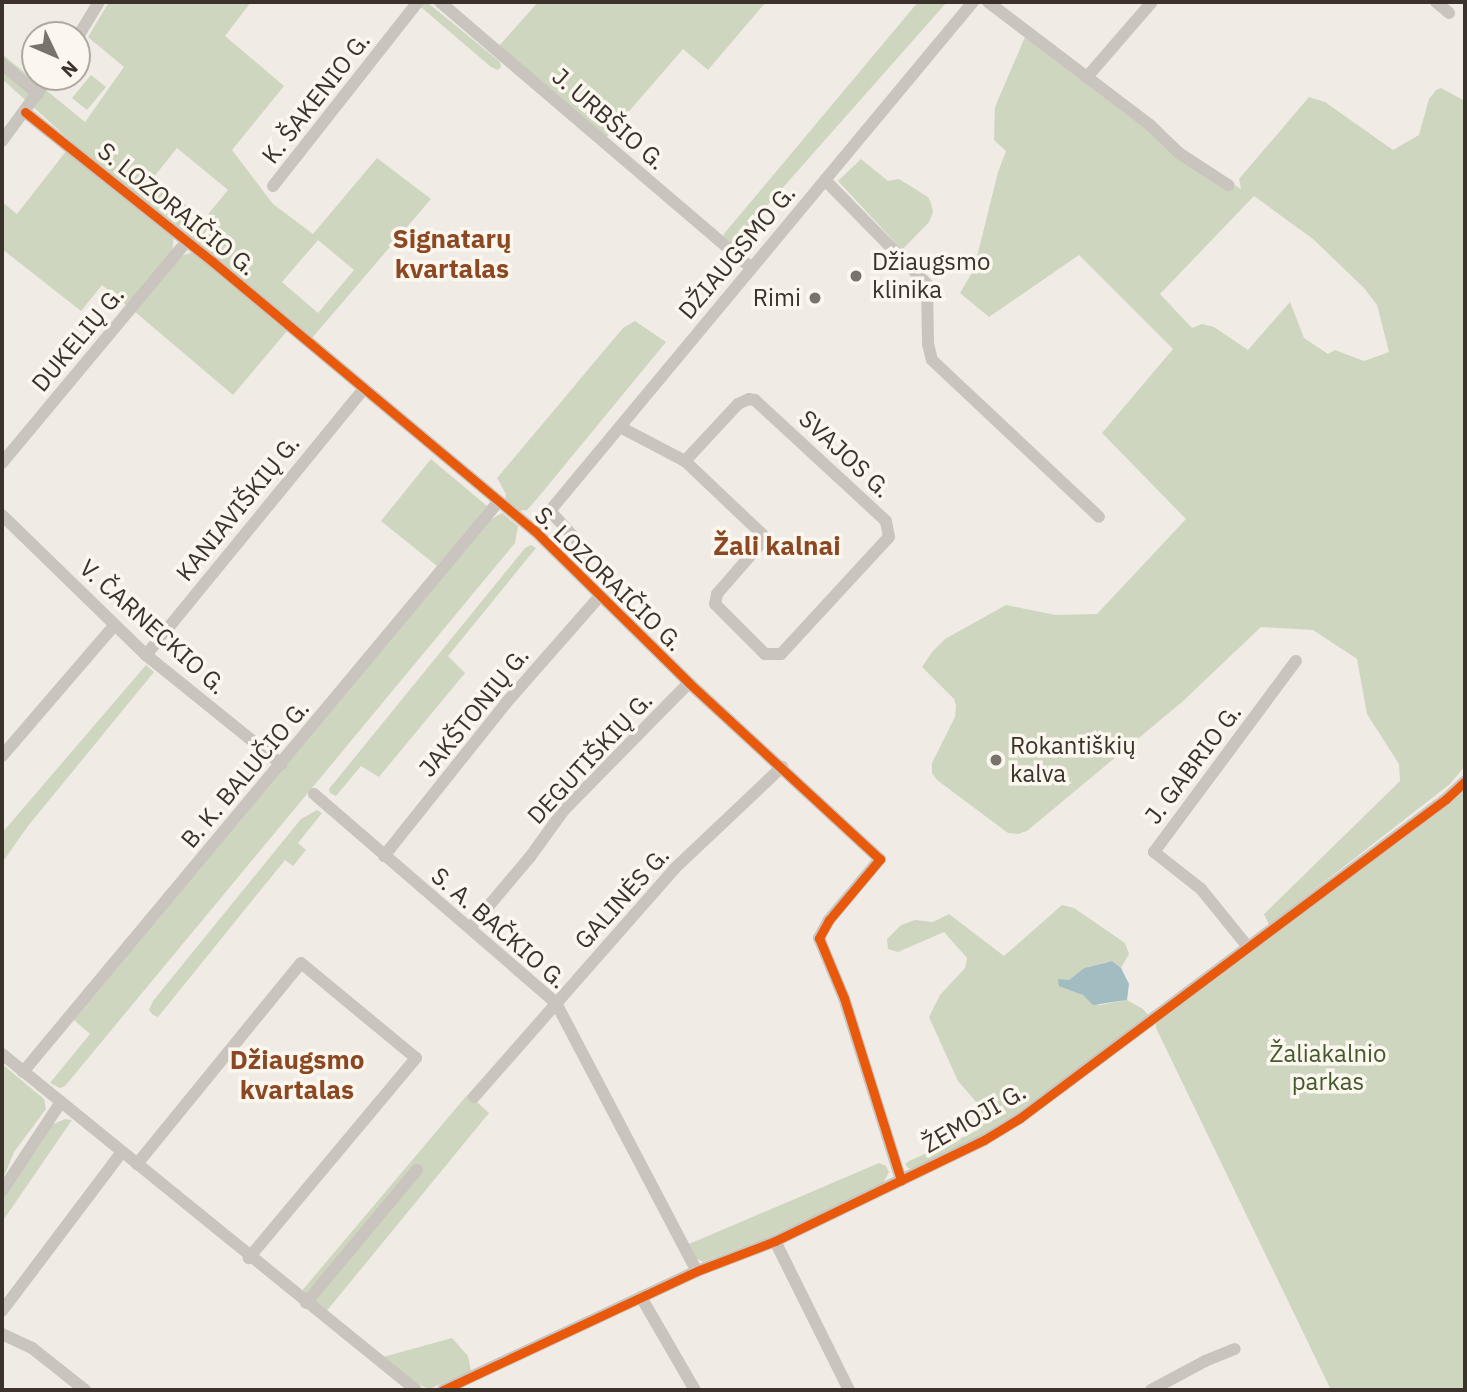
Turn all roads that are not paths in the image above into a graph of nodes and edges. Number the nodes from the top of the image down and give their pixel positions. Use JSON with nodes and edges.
{"nodes":[{"id":1,"x":99,"y":2,"type":"edge"},
{"id":2,"x":418,"y":2,"type":"edge"},
{"id":3,"x":440,"y":2,"type":"edge"},
{"id":4,"x":973,"y":2,"type":"edge"},
{"id":5,"x":988,"y":2,"type":"edge"},
{"id":6,"x":1152,"y":2,"type":"edge"},
{"id":7,"x":1436,"y":2,"type":"edge"},
{"id":8,"x":1448,"y":13,"type":"dead end"},
{"id":9,"x":87,"y":21,"type":"edge"},
{"id":10,"x":2,"y":64,"type":"edge"},
{"id":11,"x":1087,"y":78,"type":"junction"},
{"id":12,"x":40,"y":91,"type":"edge"},
{"id":13,"x":38,"y":94,"type":"junction"},
{"id":14,"x":25,"y":112,"type":"junction"},
{"id":15,"x":2,"y":141,"type":"edge"},
{"id":16,"x":825,"y":180,"type":"junction"},
{"id":17,"x":1228,"y":185,"type":"dead end"},
{"id":18,"x":273,"y":186,"type":"dead end"},
{"id":19,"x":187,"y":241,"type":"junction"},
{"id":20,"x":751,"y":268,"type":"junction"},
{"id":21,"x":364,"y":389,"type":"junction"},
{"id":22,"x":620,"y":427,"type":"junction"},
{"id":23,"x":685,"y":461,"type":"junction"},
{"id":24,"x":2,"y":463,"type":"edge"},
{"id":25,"x":498,"y":502,"type":"junction"},
{"id":26,"x":550,"y":511,"type":"junction"},
{"id":27,"x":2,"y":515,"type":"edge"},
{"id":28,"x":1099,"y":517,"type":"dead end"},
{"id":29,"x":534,"y":530,"type":"junction"},
{"id":30,"x":570,"y":566,"type":"junction"},
{"id":31,"x":599,"y":597,"type":"junction"},
{"id":32,"x":114,"y":626,"type":"junction"},
{"id":33,"x":146,"y":655,"type":"junction"},
{"id":34,"x":1296,"y":661,"type":"dead end"},
{"id":35,"x":689,"y":683,"type":"junction"},
{"id":36,"x":2,"y":757,"type":"edge"},
{"id":37,"x":281,"y":764,"type":"junction"},
{"id":38,"x":782,"y":767,"type":"junction"},
{"id":39,"x":1465,"y":781,"type":"edge"},
{"id":40,"x":314,"y":794,"type":"dead end"},
{"id":41,"x":384,"y":856,"type":"junction"},
{"id":42,"x":470,"y":928,"type":"junction"},
{"id":43,"x":1248,"y":947,"type":"junction"},
{"id":44,"x":555,"y":1003,"type":"junction"},
{"id":45,"x":2,"y":1054,"type":"edge"},
{"id":46,"x":23,"y":1072,"type":"junction"},
{"id":47,"x":474,"y":1097,"type":"dead end"},
{"id":48,"x":61,"y":1102,"type":"junction"},
{"id":49,"x":122,"y":1152,"type":"junction"},
{"id":50,"x":137,"y":1164,"type":"junction"},
{"id":51,"x":417,"y":1170,"type":"dead end"},
{"id":52,"x":901,"y":1180,"type":"junction"},
{"id":53,"x":2,"y":1191,"type":"edge"},
{"id":54,"x":775,"y":1241,"type":"junction"},
{"id":55,"x":249,"y":1258,"type":"junction"},
{"id":56,"x":697,"y":1271,"type":"junction"},
{"id":57,"x":641,"y":1297,"type":"junction"},
{"id":58,"x":306,"y":1303,"type":"junction"},
{"id":59,"x":2,"y":1311,"type":"edge"},
{"id":60,"x":2,"y":1334,"type":"edge"},
{"id":61,"x":1235,"y":1349,"type":"dead end"},
{"id":62,"x":85,"y":1390,"type":"edge"},
{"id":63,"x":414,"y":1390,"type":"edge"},
{"id":64,"x":443,"y":1390,"type":"edge"},
{"id":65,"x":695,"y":1390,"type":"edge"},
{"id":66,"x":849,"y":1390,"type":"edge"},
{"id":67,"x":1151,"y":1390,"type":"edge"}],
"edges":[{"from":1,"to":9,"type":"street"},
{"from":2,"to":18,"type":"street","name":"K. ŠAKENIO G."},
{"from":3,"to":20,"type":"street","name":"J. URBŠIO G."},
{"from":4,"to":16,"type":"street","name":"DŽIAUGSMO G."},
{"from":5,"to":11,"type":"street"},
{"from":6,"to":11,"type":"street"},
{"from":7,"to":8,"type":"street"},
{"from":10,"to":13,"type":"street"},
{"from":11,"to":17,"type":"street"},
{"from":12,"to":13,"type":"street"},
{"from":13,"to":14,"type":"street"},
{"from":14,"to":15,"type":"street"},
{"from":14,"to":19,"type":"street","name":"S. LOZORAIČIO G."},
{"from":16,"to":20,"type":"street","name":"DŽIAUGSMO G."},
{"from":16,"to":28,"type":"street"},
{"from":19,"to":21,"type":"street","name":"S. LOZORAIČIO G."},
{"from":19,"to":24,"type":"street","name":"DUKELIŲ G."},
{"from":20,"to":22,"type":"street","name":"DŽIAUGSMO G."},
{"from":21,"to":25,"type":"street","name":"S. LOZORAIČIO G."},
{"from":21,"to":33,"type":"street","name":"KANIAVIŠKIŲ G."},
{"from":22,"to":23,"type":"street","name":"SVAJOS G."},
{"from":22,"to":26,"type":"street","name":"DŽIAUGSMO G."},
{"from":23,"to":23,"type":"street","name":"SVAJOS G."},
{"from":25,"to":29,"type":"street","name":"S. LOZORAIČIO G."},
{"from":25,"to":37,"type":"street","name":"B. K. BALUČIO G."},
{"from":26,"to":29,"type":"street","name":"DŽIAUGSMO G."},
{"from":26,"to":30,"type":"street"},
{"from":27,"to":32,"type":"street","name":"V. ČARNECKIO G."},
{"from":29,"to":30,"type":"street","name":"S. LOZORAIČIO G."},
{"from":30,"to":31,"type":"street","name":"S. LOZORAIČIO G."},
{"from":31,"to":35,"type":"street","name":"S. LOZORAIČIO G."},
{"from":31,"to":41,"type":"street","name":"JAKŠTONIŲ G."},
{"from":32,"to":33,"type":"street","name":"V. ČARNECKIO G."},
{"from":32,"to":36,"type":"street"},
{"from":33,"to":37,"type":"street","name":"V. ČARNECKIO G."},
{"from":34,"to":43,"type":"street","name":"J. GABRIO G."},
{"from":35,"to":38,"type":"street","name":"S. LOZORAIČIO G."},
{"from":35,"to":42,"type":"street","name":"DEGUTIŠKIŲ G."},
{"from":37,"to":46,"type":"street","name":"B. K. BALUČIO G."},
{"from":38,"to":44,"type":"street","name":"GALINĖS G."},
{"from":38,"to":52,"type":"street","name":"S. LOZORAIČIO G."},
{"from":39,"to":43,"type":"street","name":"ŽEMOJI G."},
{"from":40,"to":41,"type":"street","name":"S. A. BAČKIO G."},
{"from":41,"to":42,"type":"street","name":"S. A. BAČKIO G."},
{"from":42,"to":44,"type":"street","name":"S. A. BAČKIO G."},
{"from":43,"to":52,"type":"street","name":"ŽEMOJI G."},
{"from":44,"to":47,"type":"street","name":"GALINĖS G."},
{"from":44,"to":56,"type":"street","name":"S. A. BAČKIO G."},
{"from":45,"to":46,"type":"street"},
{"from":46,"to":48,"type":"street"},
{"from":48,"to":49,"type":"street"},
{"from":48,"to":53,"type":"street"},
{"from":49,"to":50,"type":"street"},
{"from":49,"to":59,"type":"street"},
{"from":50,"to":55,"type":"street"},
{"from":50,"to":55,"type":"street"},
{"from":51,"to":58,"type":"street"},
{"from":52,"to":54,"type":"street","name":"ŽEMOJI G."},
{"from":54,"to":56,"type":"street","name":"ŽEMOJI G."},
{"from":54,"to":66,"type":"street"},
{"from":55,"to":58,"type":"street"},
{"from":56,"to":57,"type":"street","name":"ŽEMOJI G."},
{"from":57,"to":64,"type":"street","name":"ŽEMOJI G."},
{"from":57,"to":65,"type":"street"},
{"from":58,"to":63,"type":"street"},
{"from":60,"to":62,"type":"street"},
{"from":61,"to":67,"type":"street"}]}
